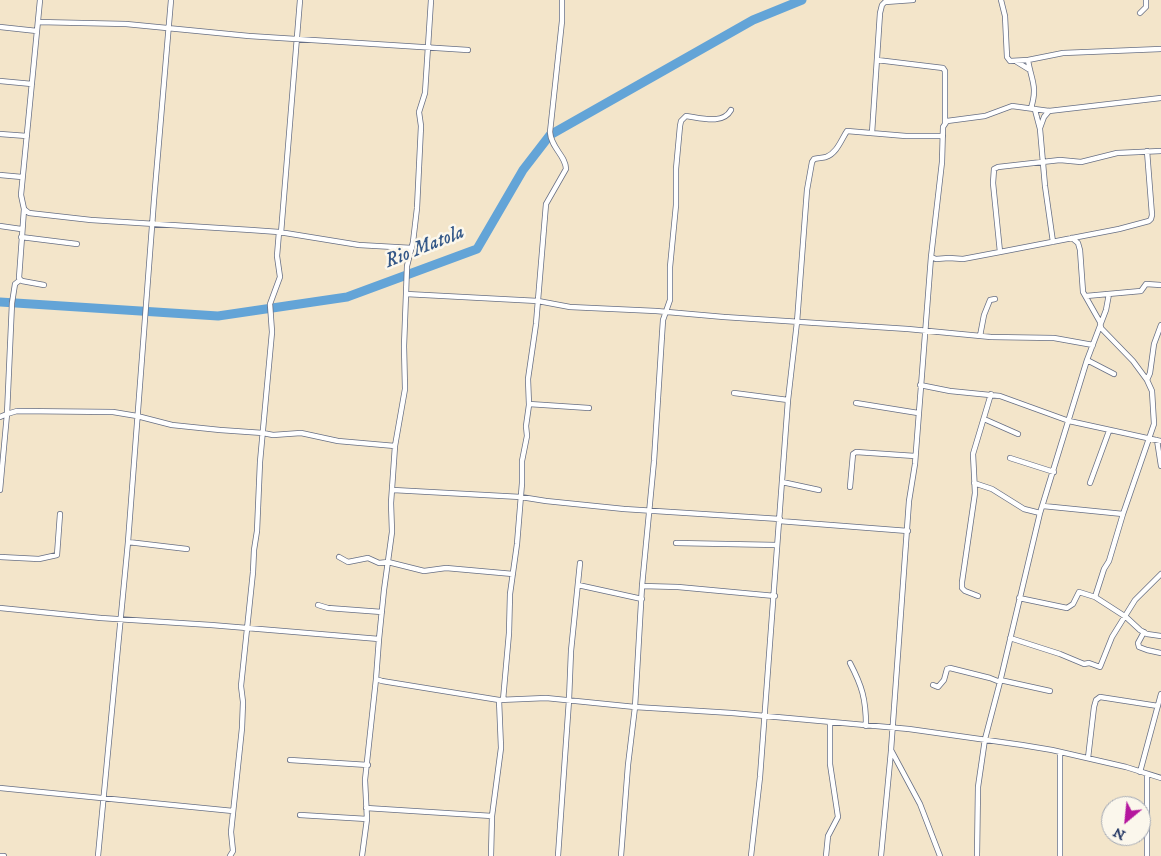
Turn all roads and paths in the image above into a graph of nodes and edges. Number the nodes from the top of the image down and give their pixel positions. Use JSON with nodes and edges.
{"nodes":[{"id":1,"x":40,"y":0,"type":"edge"},
{"id":2,"x":170,"y":0,"type":"edge"},
{"id":3,"x":300,"y":0,"type":"edge"},
{"id":4,"x":431,"y":0,"type":"edge"},
{"id":5,"x":562,"y":0,"type":"edge"},
{"id":6,"x":913,"y":0,"type":"edge"},
{"id":7,"x":1000,"y":0,"type":"edge"},
{"id":8,"x":1146,"y":0,"type":"edge"},
{"id":9,"x":1140,"y":13,"type":"dead end"},
{"id":10,"x":38,"y":22,"type":"junction"},
{"id":11,"x":0,"y":27,"type":"edge"},
{"id":12,"x":169,"y":28,"type":"junction"},
{"id":13,"x":37,"y":31,"type":"junction"},
{"id":14,"x":298,"y":38,"type":"junction"},
{"id":15,"x":428,"y":48,"type":"junction"},
{"id":16,"x":1161,"y":49,"type":"edge"},
{"id":17,"x":468,"y":50,"type":"dead end"},
{"id":18,"x":877,"y":60,"type":"junction"},
{"id":19,"x":1028,"y":60,"type":"junction"},
{"id":20,"x":1017,"y":62,"type":"junction"},
{"id":21,"x":1030,"y":70,"type":"junction"},
{"id":22,"x":0,"y":81,"type":"edge"},
{"id":23,"x":32,"y":84,"type":"junction"},
{"id":24,"x":1161,"y":98,"type":"edge"},
{"id":25,"x":1033,"y":109,"type":"junction"},
{"id":26,"x":731,"y":110,"type":"dead end"},
{"id":27,"x":1049,"y":111,"type":"junction"},
{"id":28,"x":945,"y":122,"type":"junction"},
{"id":29,"x":1040,"y":129,"type":"junction"},
{"id":30,"x":872,"y":133,"type":"junction"},
{"id":31,"x":0,"y":134,"type":"edge"},
{"id":32,"x":27,"y":136,"type":"junction"},
{"id":33,"x":943,"y":136,"type":"junction"},
{"id":34,"x":1147,"y":151,"type":"junction"},
{"id":35,"x":1161,"y":151,"type":"edge"},
{"id":36,"x":1043,"y":162,"type":"junction"},
{"id":37,"x":0,"y":175,"type":"edge"},
{"id":38,"x":22,"y":177,"type":"junction"},
{"id":39,"x":24,"y":209,"type":"junction"},
{"id":40,"x":152,"y":224,"type":"junction"},
{"id":41,"x":0,"y":226,"type":"edge"},
{"id":42,"x":22,"y":228,"type":"junction"},
{"id":43,"x":280,"y":233,"type":"junction"},
{"id":44,"x":1080,"y":236,"type":"junction"},
{"id":45,"x":21,"y":237,"type":"junction"},
{"id":46,"x":1072,"y":238,"type":"junction"},
{"id":47,"x":1052,"y":242,"type":"junction"},
{"id":48,"x":1078,"y":243,"type":"junction"},
{"id":49,"x":77,"y":244,"type":"dead end"},
{"id":50,"x":412,"y":248,"type":"junction"},
{"id":51,"x":1000,"y":252,"type":"junction"},
{"id":52,"x":934,"y":258,"type":"junction"},
{"id":53,"x":20,"y":280,"type":"junction"},
{"id":54,"x":44,"y":285,"type":"dead end"},
{"id":55,"x":1161,"y":285,"type":"edge"},
{"id":56,"x":406,"y":294,"type":"junction"},
{"id":57,"x":1109,"y":294,"type":"junction"},
{"id":58,"x":1086,"y":296,"type":"junction"},
{"id":59,"x":995,"y":299,"type":"dead end"},
{"id":60,"x":538,"y":301,"type":"junction"},
{"id":61,"x":666,"y":312,"type":"junction"},
{"id":62,"x":797,"y":322,"type":"junction"},
{"id":63,"x":1100,"y":322,"type":"junction"},
{"id":64,"x":1161,"y":325,"type":"edge"},
{"id":65,"x":926,"y":332,"type":"junction"},
{"id":66,"x":1105,"y":333,"type":"junction"},
{"id":67,"x":980,"y":336,"type":"junction"},
{"id":68,"x":1096,"y":336,"type":"junction"},
{"id":69,"x":1093,"y":345,"type":"junction"},
{"id":70,"x":1087,"y":360,"type":"junction"},
{"id":71,"x":1114,"y":374,"type":"dead end"},
{"id":72,"x":1148,"y":380,"type":"junction"},
{"id":73,"x":920,"y":385,"type":"junction"},
{"id":74,"x":734,"y":393,"type":"dead end"},
{"id":75,"x":991,"y":394,"type":"junction"},
{"id":76,"x":788,"y":400,"type":"junction"},
{"id":77,"x":856,"y":403,"type":"dead end"},
{"id":78,"x":529,"y":404,"type":"junction"},
{"id":79,"x":589,"y":408,"type":"dead end"},
{"id":80,"x":7,"y":414,"type":"junction"},
{"id":81,"x":918,"y":414,"type":"junction"},
{"id":82,"x":138,"y":416,"type":"junction"},
{"id":83,"x":0,"y":418,"type":"edge"},
{"id":84,"x":984,"y":419,"type":"junction"},
{"id":85,"x":1069,"y":421,"type":"junction"},
{"id":86,"x":1109,"y":430,"type":"junction"},
{"id":87,"x":263,"y":433,"type":"junction"},
{"id":88,"x":1018,"y":434,"type":"dead end"},
{"id":89,"x":1150,"y":438,"type":"junction"},
{"id":90,"x":1159,"y":441,"type":"edge"},
{"id":91,"x":395,"y":446,"type":"junction"},
{"id":92,"x":915,"y":456,"type":"junction"},
{"id":93,"x":1010,"y":458,"type":"dead end"},
{"id":94,"x":1161,"y":466,"type":"edge"},
{"id":95,"x":1054,"y":472,"type":"junction"},
{"id":96,"x":782,"y":482,"type":"junction"},
{"id":97,"x":974,"y":482,"type":"junction"},
{"id":98,"x":1090,"y":483,"type":"dead end"},
{"id":99,"x":850,"y":487,"type":"dead end"},
{"id":100,"x":393,"y":490,"type":"junction"},
{"id":101,"x":818,"y":490,"type":"dead end"},
{"id":102,"x":0,"y":491,"type":"edge"},
{"id":103,"x":521,"y":497,"type":"junction"},
{"id":104,"x":1043,"y":506,"type":"junction"},
{"id":105,"x":650,"y":510,"type":"junction"},
{"id":106,"x":1040,"y":513,"type":"junction"},
{"id":107,"x":60,"y":514,"type":"dead end"},
{"id":108,"x":1123,"y":514,"type":"junction"},
{"id":109,"x":779,"y":520,"type":"junction"},
{"id":110,"x":908,"y":531,"type":"junction"},
{"id":111,"x":128,"y":542,"type":"junction"},
{"id":112,"x":676,"y":543,"type":"dead end"},
{"id":113,"x":777,"y":545,"type":"junction"},
{"id":114,"x":187,"y":549,"type":"dead end"},
{"id":115,"x":0,"y":557,"type":"edge"},
{"id":116,"x":339,"y":557,"type":"dead end"},
{"id":117,"x":388,"y":562,"type":"junction"},
{"id":118,"x":580,"y":563,"type":"dead end"},
{"id":119,"x":513,"y":574,"type":"junction"},
{"id":120,"x":1161,"y":574,"type":"edge"},
{"id":121,"x":578,"y":585,"type":"junction"},
{"id":122,"x":642,"y":586,"type":"junction"},
{"id":123,"x":775,"y":596,"type":"junction"},
{"id":124,"x":978,"y":596,"type":"dead end"},
{"id":125,"x":1095,"y":597,"type":"junction"},
{"id":126,"x":1019,"y":598,"type":"junction"},
{"id":127,"x":642,"y":599,"type":"junction"},
{"id":128,"x":318,"y":605,"type":"dead end"},
{"id":129,"x":0,"y":608,"type":"edge"},
{"id":130,"x":382,"y":612,"type":"junction"},
{"id":131,"x":1126,"y":617,"type":"junction"},
{"id":132,"x":120,"y":619,"type":"junction"},
{"id":133,"x":248,"y":628,"type":"junction"},
{"id":134,"x":1144,"y":632,"type":"junction"},
{"id":135,"x":1161,"y":636,"type":"edge"},
{"id":136,"x":1010,"y":638,"type":"junction"},
{"id":137,"x":379,"y":639,"type":"junction"},
{"id":138,"x":1161,"y":654,"type":"edge"},
{"id":139,"x":850,"y":663,"type":"dead end"},
{"id":140,"x":376,"y":680,"type":"junction"},
{"id":141,"x":1000,"y":681,"type":"junction"},
{"id":142,"x":933,"y":685,"type":"dead end"},
{"id":143,"x":1050,"y":691,"type":"dead end"},
{"id":144,"x":505,"y":692,"type":"junction"},
{"id":145,"x":1161,"y":694,"type":"edge"},
{"id":146,"x":501,"y":700,"type":"junction"},
{"id":147,"x":510,"y":700,"type":"junction"},
{"id":148,"x":569,"y":700,"type":"junction"},
{"id":149,"x":1158,"y":706,"type":"junction"},
{"id":150,"x":635,"y":707,"type":"junction"},
{"id":151,"x":765,"y":717,"type":"junction"},
{"id":152,"x":830,"y":722,"type":"junction"},
{"id":153,"x":866,"y":726,"type":"junction"},
{"id":154,"x":894,"y":727,"type":"junction"},
{"id":155,"x":985,"y":739,"type":"junction"},
{"id":156,"x":891,"y":750,"type":"junction"},
{"id":157,"x":1060,"y":752,"type":"junction"},
{"id":158,"x":1088,"y":758,"type":"junction"},
{"id":159,"x":290,"y":760,"type":"dead end"},
{"id":160,"x":368,"y":765,"type":"junction"},
{"id":161,"x":1140,"y":772,"type":"junction"},
{"id":162,"x":1147,"y":774,"type":"junction"},
{"id":163,"x":1161,"y":778,"type":"edge"},
{"id":164,"x":0,"y":788,"type":"edge"},
{"id":165,"x":103,"y":798,"type":"junction"},
{"id":166,"x":366,"y":808,"type":"junction"},
{"id":167,"x":233,"y":811,"type":"junction"},
{"id":168,"x":300,"y":815,"type":"dead end"},
{"id":169,"x":492,"y":816,"type":"junction"},
{"id":170,"x":367,"y":819,"type":"junction"},
{"id":171,"x":0,"y":856,"type":"edge"},
{"id":172,"x":4,"y":856,"type":"edge"},
{"id":173,"x":98,"y":856,"type":"edge"},
{"id":174,"x":230,"y":856,"type":"edge"},
{"id":175,"x":362,"y":856,"type":"edge"},
{"id":176,"x":491,"y":856,"type":"edge"},
{"id":177,"x":558,"y":856,"type":"edge"},
{"id":178,"x":621,"y":856,"type":"edge"},
{"id":179,"x":750,"y":856,"type":"edge"},
{"id":180,"x":826,"y":856,"type":"edge"},
{"id":181,"x":881,"y":856,"type":"edge"},
{"id":182,"x":940,"y":856,"type":"edge"},
{"id":183,"x":977,"y":856,"type":"edge"},
{"id":184,"x":1060,"y":856,"type":"edge"},
{"id":185,"x":1147,"y":856,"type":"edge"}],
"edges":[{"from":1,"to":10,"type":"street"},
{"from":2,"to":12,"type":"street"},
{"from":3,"to":14,"type":"street"},
{"from":4,"to":15,"type":"street"},
{"from":5,"to":60,"type":"street"},
{"from":6,"to":18,"type":"street"},
{"from":7,"to":20,"type":"street"},
{"from":8,"to":9,"type":"street"},
{"from":10,"to":12,"type":"street"},
{"from":10,"to":13,"type":"street"},
{"from":11,"to":13,"type":"street"},
{"from":12,"to":14,"type":"street"},
{"from":12,"to":40,"type":"street"},
{"from":13,"to":23,"type":"street"},
{"from":14,"to":15,"type":"street"},
{"from":14,"to":43,"type":"street"},
{"from":15,"to":17,"type":"street"},
{"from":15,"to":50,"type":"street"},
{"from":16,"to":19,"type":"street"},
{"from":18,"to":28,"type":"street"},
{"from":18,"to":30,"type":"street"},
{"from":19,"to":20,"type":"street"},
{"from":19,"to":21,"type":"street"},
{"from":20,"to":21,"type":"street"},
{"from":21,"to":25,"type":"street"},
{"from":22,"to":23,"type":"street"},
{"from":23,"to":32,"type":"street"},
{"from":24,"to":27,"type":"street"},
{"from":25,"to":27,"type":"street"},
{"from":25,"to":28,"type":"street"},
{"from":25,"to":29,"type":"street"},
{"from":26,"to":61,"type":"street"},
{"from":27,"to":29,"type":"street"},
{"from":28,"to":33,"type":"street"},
{"from":29,"to":36,"type":"street"},
{"from":30,"to":33,"type":"street"},
{"from":30,"to":62,"type":"street"},
{"from":31,"to":32,"type":"street"},
{"from":32,"to":38,"type":"street"},
{"from":33,"to":52,"type":"street"},
{"from":34,"to":35,"type":"street"},
{"from":34,"to":36,"type":"street"},
{"from":34,"to":44,"type":"street"},
{"from":36,"to":47,"type":"street"},
{"from":36,"to":51,"type":"street"},
{"from":37,"to":38,"type":"street"},
{"from":38,"to":39,"type":"street"},
{"from":39,"to":40,"type":"street"},
{"from":39,"to":42,"type":"street"},
{"from":40,"to":43,"type":"street"},
{"from":40,"to":82,"type":"street"},
{"from":41,"to":42,"type":"street"},
{"from":42,"to":45,"type":"street"},
{"from":43,"to":50,"type":"street"},
{"from":43,"to":87,"type":"street"},
{"from":44,"to":46,"type":"street"},
{"from":44,"to":48,"type":"street"},
{"from":45,"to":49,"type":"street"},
{"from":45,"to":53,"type":"street"},
{"from":46,"to":47,"type":"street"},
{"from":46,"to":48,"type":"street"},
{"from":47,"to":51,"type":"street"},
{"from":48,"to":58,"type":"street"},
{"from":50,"to":56,"type":"street"},
{"from":51,"to":52,"type":"street"},
{"from":52,"to":65,"type":"street"},
{"from":53,"to":54,"type":"street"},
{"from":53,"to":80,"type":"street"},
{"from":55,"to":57,"type":"street"},
{"from":56,"to":60,"type":"street"},
{"from":56,"to":91,"type":"street"},
{"from":57,"to":58,"type":"street"},
{"from":57,"to":63,"type":"street"},
{"from":58,"to":63,"type":"street"},
{"from":59,"to":67,"type":"street"},
{"from":60,"to":61,"type":"street"},
{"from":60,"to":78,"type":"street"},
{"from":61,"to":62,"type":"street"},
{"from":61,"to":105,"type":"street"},
{"from":62,"to":65,"type":"street"},
{"from":62,"to":76,"type":"street"},
{"from":63,"to":66,"type":"street"},
{"from":63,"to":68,"type":"street"},
{"from":64,"to":72,"type":"street"},
{"from":65,"to":67,"type":"street"},
{"from":65,"to":73,"type":"street"},
{"from":66,"to":68,"type":"street"},
{"from":66,"to":72,"type":"street"},
{"from":67,"to":69,"type":"street"},
{"from":68,"to":69,"type":"street"},
{"from":69,"to":70,"type":"street"},
{"from":70,"to":71,"type":"street"},
{"from":70,"to":85,"type":"street"},
{"from":72,"to":89,"type":"street"},
{"from":73,"to":75,"type":"street"},
{"from":73,"to":81,"type":"street"},
{"from":74,"to":76,"type":"street"},
{"from":75,"to":84,"type":"street"},
{"from":75,"to":85,"type":"street"},
{"from":76,"to":96,"type":"street"},
{"from":77,"to":81,"type":"street"},
{"from":78,"to":79,"type":"street"},
{"from":78,"to":103,"type":"street"},
{"from":80,"to":82,"type":"street"},
{"from":80,"to":83,"type":"street"},
{"from":80,"to":102,"type":"street"},
{"from":81,"to":92,"type":"street"},
{"from":82,"to":87,"type":"street"},
{"from":82,"to":111,"type":"street"},
{"from":84,"to":88,"type":"street"},
{"from":84,"to":97,"type":"street"},
{"from":85,"to":86,"type":"street"},
{"from":85,"to":95,"type":"street"},
{"from":86,"to":89,"type":"street"},
{"from":86,"to":98,"type":"street"},
{"from":87,"to":91,"type":"street"},
{"from":87,"to":133,"type":"street"},
{"from":89,"to":90,"type":"street"},
{"from":89,"to":108,"type":"street"},
{"from":90,"to":94,"type":"street"},
{"from":91,"to":100,"type":"street"},
{"from":92,"to":99,"type":"street"},
{"from":92,"to":110,"type":"street"},
{"from":93,"to":95,"type":"street"},
{"from":95,"to":104,"type":"street"},
{"from":96,"to":101,"type":"street"},
{"from":96,"to":109,"type":"street"},
{"from":97,"to":106,"type":"street"},
{"from":97,"to":124,"type":"street"},
{"from":100,"to":103,"type":"street"},
{"from":100,"to":117,"type":"street"},
{"from":103,"to":105,"type":"street"},
{"from":103,"to":119,"type":"street"},
{"from":104,"to":106,"type":"street"},
{"from":104,"to":108,"type":"street"},
{"from":105,"to":109,"type":"street"},
{"from":105,"to":122,"type":"street"},
{"from":106,"to":126,"type":"street"},
{"from":107,"to":115,"type":"street"},
{"from":108,"to":125,"type":"street"},
{"from":109,"to":110,"type":"street"},
{"from":109,"to":113,"type":"street"},
{"from":110,"to":154,"type":"street"},
{"from":111,"to":114,"type":"street"},
{"from":111,"to":132,"type":"street"},
{"from":112,"to":113,"type":"street"},
{"from":113,"to":123,"type":"street"},
{"from":116,"to":117,"type":"street"},
{"from":117,"to":119,"type":"street"},
{"from":117,"to":130,"type":"street"},
{"from":118,"to":121,"type":"street"},
{"from":119,"to":144,"type":"street"},
{"from":120,"to":131,"type":"street"},
{"from":121,"to":127,"type":"street"},
{"from":121,"to":148,"type":"street"},
{"from":122,"to":123,"type":"street"},
{"from":122,"to":127,"type":"street"},
{"from":123,"to":151,"type":"street"},
{"from":125,"to":126,"type":"street"},
{"from":125,"to":131,"type":"street"},
{"from":126,"to":136,"type":"street"},
{"from":127,"to":150,"type":"street"},
{"from":128,"to":130,"type":"street"},
{"from":129,"to":132,"type":"street"},
{"from":130,"to":137,"type":"street"},
{"from":131,"to":134,"type":"street"},
{"from":131,"to":136,"type":"street"},
{"from":132,"to":133,"type":"street"},
{"from":132,"to":165,"type":"street"},
{"from":133,"to":137,"type":"street"},
{"from":133,"to":167,"type":"street"},
{"from":134,"to":135,"type":"street"},
{"from":134,"to":138,"type":"street"},
{"from":136,"to":141,"type":"street"},
{"from":137,"to":140,"type":"street"},
{"from":139,"to":153,"type":"street"},
{"from":140,"to":146,"type":"street"},
{"from":140,"to":160,"type":"street"},
{"from":141,"to":142,"type":"street"},
{"from":141,"to":143,"type":"street"},
{"from":141,"to":155,"type":"street"},
{"from":144,"to":146,"type":"street"},
{"from":144,"to":147,"type":"street"},
{"from":145,"to":149,"type":"street"},
{"from":146,"to":147,"type":"street"},
{"from":146,"to":169,"type":"street"},
{"from":147,"to":148,"type":"street"},
{"from":148,"to":150,"type":"street"},
{"from":148,"to":177,"type":"street"},
{"from":149,"to":158,"type":"street"},
{"from":149,"to":161,"type":"street"},
{"from":150,"to":151,"type":"street"},
{"from":150,"to":178,"type":"street"},
{"from":151,"to":152,"type":"street"},
{"from":151,"to":179,"type":"street"},
{"from":152,"to":153,"type":"street"},
{"from":152,"to":180,"type":"street"},
{"from":153,"to":154,"type":"street"},
{"from":154,"to":155,"type":"street"},
{"from":154,"to":156,"type":"street"},
{"from":155,"to":157,"type":"street"},
{"from":155,"to":183,"type":"street"},
{"from":156,"to":181,"type":"street"},
{"from":156,"to":182,"type":"street"},
{"from":157,"to":158,"type":"street"},
{"from":157,"to":184,"type":"street"},
{"from":158,"to":161,"type":"street"},
{"from":159,"to":160,"type":"street"},
{"from":160,"to":166,"type":"street"},
{"from":161,"to":162,"type":"street"},
{"from":162,"to":163,"type":"street"},
{"from":162,"to":185,"type":"street"},
{"from":164,"to":165,"type":"street"},
{"from":165,"to":167,"type":"street"},
{"from":165,"to":173,"type":"street"},
{"from":166,"to":169,"type":"street"},
{"from":166,"to":170,"type":"street"},
{"from":167,"to":174,"type":"street"},
{"from":168,"to":170,"type":"street"},
{"from":169,"to":176,"type":"street"},
{"from":170,"to":175,"type":"street"},
{"from":171,"to":172,"type":"street"}]}
